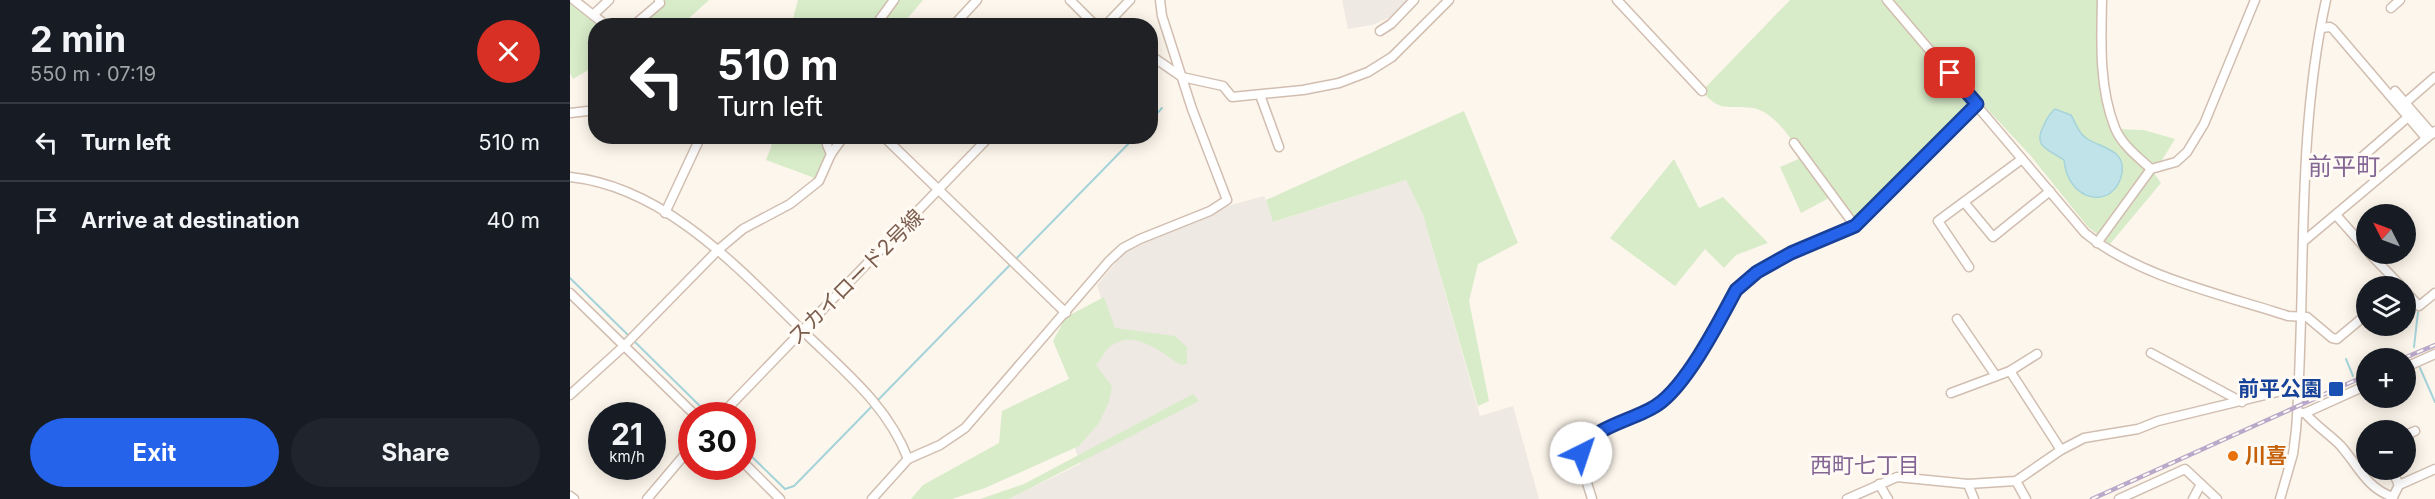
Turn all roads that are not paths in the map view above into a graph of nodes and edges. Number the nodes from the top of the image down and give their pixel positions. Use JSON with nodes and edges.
{"nodes":[{"id":1,"x":574,"y":0,"type":"edge"},
{"id":2,"x":609,"y":0,"type":"edge"},
{"id":3,"x":659,"y":0,"type":"edge"},
{"id":4,"x":894,"y":0,"type":"edge"},
{"id":5,"x":977,"y":0,"type":"edge"},
{"id":6,"x":1070,"y":0,"type":"edge"},
{"id":7,"x":1130,"y":0,"type":"edge"},
{"id":8,"x":1160,"y":0,"type":"edge"},
{"id":9,"x":1414,"y":0,"type":"edge"},
{"id":10,"x":1449,"y":0,"type":"edge"},
{"id":11,"x":1617,"y":0,"type":"edge"},
{"id":12,"x":1887,"y":0,"type":"edge"},
{"id":13,"x":2102,"y":0,"type":"edge"},
{"id":14,"x":2255,"y":0,"type":"edge"},
{"id":15,"x":2326,"y":0,"type":"edge"},
{"id":16,"x":2400,"y":0,"type":"edge"},
{"id":17,"x":2391,"y":8,"type":"dead end"},
{"id":18,"x":593,"y":15,"type":"junction"},
{"id":19,"x":597,"y":18,"type":"edge"},
{"id":20,"x":642,"y":18,"type":"edge"},
{"id":21,"x":881,"y":18,"type":"edge"},
{"id":22,"x":960,"y":18,"type":"edge"},
{"id":23,"x":1088,"y":18,"type":"edge"},
{"id":24,"x":1113,"y":18,"type":"edge"},
{"id":25,"x":2321,"y":28,"type":"junction"},
{"id":26,"x":1380,"y":31,"type":"dead end"},
{"id":27,"x":1158,"y":60,"type":"edge"},
{"id":28,"x":1182,"y":77,"type":"junction"},
{"id":29,"x":2435,"y":77,"type":"edge"},
{"id":30,"x":1702,"y":91,"type":"dead end"},
{"id":31,"x":2395,"y":91,"type":"dead end"},
{"id":32,"x":1260,"y":95,"type":"junction"},
{"id":33,"x":2405,"y":103,"type":"junction"},
{"id":34,"x":1977,"y":104,"type":"junction"},
{"id":35,"x":588,"y":111,"type":"edge"},
{"id":36,"x":570,"y":113,"type":"edge"},
{"id":37,"x":2408,"y":117,"type":"junction"},
{"id":38,"x":2431,"y":134,"type":"edge"},
{"id":39,"x":1794,"y":143,"type":"dead end"},
{"id":40,"x":697,"y":144,"type":"edge"},
{"id":41,"x":827,"y":144,"type":"edge"},
{"id":42,"x":838,"y":144,"type":"edge"},
{"id":43,"x":891,"y":144,"type":"edge"},
{"id":44,"x":983,"y":144,"type":"edge"},
{"id":45,"x":1279,"y":147,"type":"dead end"},
{"id":46,"x":831,"y":154,"type":"junction"},
{"id":47,"x":2362,"y":157,"type":"dead end"},
{"id":48,"x":2022,"y":159,"type":"junction"},
{"id":49,"x":2151,"y":169,"type":"junction"},
{"id":50,"x":570,"y":177,"type":"edge"},
{"id":51,"x":2049,"y":191,"type":"junction"},
{"id":52,"x":939,"y":192,"type":"junction"},
{"id":53,"x":1964,"y":202,"type":"junction"},
{"id":54,"x":665,"y":213,"type":"junction"},
{"id":55,"x":2337,"y":215,"type":"junction"},
{"id":56,"x":1855,"y":226,"type":"junction"},
{"id":57,"x":2356,"y":238,"type":"edge"},
{"id":58,"x":2304,"y":241,"type":"junction"},
{"id":59,"x":2097,"y":243,"type":"junction"},
{"id":60,"x":718,"y":249,"type":"junction"},
{"id":61,"x":2379,"y":264,"type":"edge"},
{"id":62,"x":1969,"y":267,"type":"dead end"},
{"id":63,"x":2391,"y":276,"type":"edge"},
{"id":64,"x":570,"y":292,"type":"edge"},
{"id":65,"x":2435,"y":293,"type":"edge"},
{"id":66,"x":2416,"y":303,"type":"edge"},
{"id":67,"x":1066,"y":313,"type":"junction"},
{"id":68,"x":2301,"y":317,"type":"junction"},
{"id":69,"x":1958,"y":319,"type":"dead end"},
{"id":70,"x":2356,"y":323,"type":"edge"},
{"id":71,"x":802,"y":331,"type":"junction"},
{"id":72,"x":629,"y":341,"type":"junction"},
{"id":73,"x":2151,"y":353,"type":"dead end"},
{"id":74,"x":2037,"y":354,"type":"dead end"},
{"id":75,"x":2435,"y":354,"type":"edge"},
{"id":76,"x":2416,"y":363,"type":"edge"},
{"id":77,"x":2010,"y":371,"type":"junction"},
{"id":78,"x":1996,"y":376,"type":"junction"},
{"id":79,"x":2298,"y":387,"type":"junction"},
{"id":80,"x":2356,"y":390,"type":"edge"},
{"id":81,"x":1951,"y":393,"type":"dead end"},
{"id":82,"x":570,"y":395,"type":"edge"},
{"id":83,"x":683,"y":402,"type":"edge"},
{"id":84,"x":734,"y":402,"type":"edge"},
{"id":85,"x":2242,"y":402,"type":"junction"},
{"id":86,"x":2301,"y":414,"type":"junction"},
{"id":87,"x":2061,"y":450,"type":"junction"},
{"id":88,"x":908,"y":459,"type":"junction"},
{"id":89,"x":678,"y":462,"type":"edge"},
{"id":90,"x":2435,"y":469,"type":"edge"},
{"id":91,"x":756,"y":476,"type":"edge"},
{"id":92,"x":2397,"y":480,"type":"edge"},
{"id":93,"x":2016,"y":481,"type":"junction"},
{"id":94,"x":1879,"y":483,"type":"junction"},
{"id":95,"x":1968,"y":484,"type":"junction"},
{"id":96,"x":2201,"y":484,"type":"junction"},
{"id":97,"x":2399,"y":485,"type":"junction"},
{"id":98,"x":570,"y":496,"type":"edge"},
{"id":99,"x":2393,"y":498,"type":"edge"},
{"id":100,"x":574,"y":499,"type":"edge"},
{"id":101,"x":647,"y":499,"type":"edge"},
{"id":102,"x":780,"y":499,"type":"edge"},
{"id":103,"x":872,"y":499,"type":"edge"},
{"id":104,"x":1593,"y":499,"type":"edge"},
{"id":105,"x":1847,"y":499,"type":"edge"},
{"id":106,"x":1887,"y":499,"type":"edge"},
{"id":107,"x":1974,"y":499,"type":"edge"},
{"id":108,"x":2026,"y":499,"type":"edge"},
{"id":109,"x":2119,"y":499,"type":"edge"},
{"id":110,"x":2193,"y":499,"type":"edge"},
{"id":111,"x":2217,"y":499,"type":"edge"},
{"id":112,"x":2280,"y":499,"type":"edge"}],
"edges":[{"from":1,"to":18,"type":"street"},
{"from":2,"to":18,"type":"street"},
{"from":3,"to":20,"type":"street"},
{"from":4,"to":21,"type":"street"},
{"from":5,"to":22,"type":"street"},
{"from":6,"to":23,"type":"street"},
{"from":7,"to":24,"type":"street"},
{"from":8,"to":28,"type":"street"},
{"from":9,"to":26,"type":"street"},
{"from":10,"to":32,"type":"street"},
{"from":11,"to":30,"type":"street"},
{"from":12,"to":34,"type":"street"},
{"from":13,"to":49,"type":"street"},
{"from":14,"to":49,"type":"street"},
{"from":15,"to":25,"type":"street"},
{"from":16,"to":17,"type":"street"},
{"from":18,"to":19,"type":"street"},
{"from":25,"to":37,"type":"street"},
{"from":25,"to":58,"type":"street"},
{"from":27,"to":28,"type":"street"},
{"from":28,"to":32,"type":"street"},
{"from":28,"to":67,"type":"street"},
{"from":29,"to":33,"type":"street"},
{"from":31,"to":33,"type":"street"},
{"from":32,"to":45,"type":"street"},
{"from":33,"to":38,"type":"street"},
{"from":34,"to":48,"type":"street"},
{"from":34,"to":56,"type":"street"},
{"from":35,"to":36,"type":"street"},
{"from":37,"to":38,"type":"street"},
{"from":37,"to":47,"type":"street"},
{"from":38,"to":55,"type":"street"},
{"from":39,"to":56,"type":"street"},
{"from":40,"to":54,"type":"street"},
{"from":41,"to":46,"type":"street"},
{"from":42,"to":46,"type":"street"},
{"from":43,"to":52,"type":"street"},
{"from":44,"to":52,"type":"street","name":"スカイロード2号線"},
{"from":46,"to":60,"type":"street"},
{"from":48,"to":51,"type":"street"},
{"from":48,"to":53,"type":"street"},
{"from":49,"to":59,"type":"street"},
{"from":50,"to":54,"type":"street"},
{"from":51,"to":53,"type":"street"},
{"from":51,"to":59,"type":"street"},
{"from":52,"to":67,"type":"street"},
{"from":52,"to":71,"type":"street","name":"スカイロード2号線"},
{"from":53,"to":62,"type":"street"},
{"from":54,"to":60,"type":"street"},
{"from":55,"to":57,"type":"street"},
{"from":55,"to":58,"type":"street"},
{"from":56,"to":104,"type":"street"},
{"from":58,"to":68,"type":"street"},
{"from":59,"to":68,"type":"street"},
{"from":60,"to":71,"type":"street"},
{"from":60,"to":72,"type":"street"},
{"from":61,"to":63,"type":"street"},
{"from":64,"to":72,"type":"street"},
{"from":65,"to":66,"type":"street"},
{"from":67,"to":88,"type":"street"},
{"from":68,"to":70,"type":"street"},
{"from":68,"to":79,"type":"street"},
{"from":69,"to":78,"type":"street"},
{"from":71,"to":84,"type":"street","name":"スカイロード2号線"},
{"from":71,"to":88,"type":"street"},
{"from":72,"to":82,"type":"street"},
{"from":72,"to":83,"type":"street"},
{"from":73,"to":85,"type":"street"},
{"from":74,"to":77,"type":"street"},
{"from":75,"to":76,"type":"street"},
{"from":77,"to":78,"type":"street"},
{"from":77,"to":87,"type":"street"},
{"from":78,"to":81,"type":"street"},
{"from":79,"to":85,"type":"street"},
{"from":79,"to":86,"type":"street"},
{"from":80,"to":86,"type":"street"},
{"from":85,"to":87,"type":"street"},
{"from":86,"to":99,"type":"street"},
{"from":86,"to":112,"type":"street"},
{"from":87,"to":93,"type":"street"},
{"from":88,"to":103,"type":"street"},
{"from":89,"to":101,"type":"street"},
{"from":90,"to":97,"type":"street"},
{"from":91,"to":102,"type":"street"},
{"from":92,"to":97,"type":"street"},
{"from":93,"to":95,"type":"street"},
{"from":93,"to":108,"type":"street"},
{"from":94,"to":95,"type":"street"},
{"from":94,"to":105,"type":"street"},
{"from":94,"to":106,"type":"street"},
{"from":95,"to":107,"type":"street"},
{"from":96,"to":109,"type":"street"},
{"from":96,"to":110,"type":"street"},
{"from":96,"to":111,"type":"street"},
{"from":97,"to":99,"type":"street"},
{"from":98,"to":100,"type":"street"}]}
